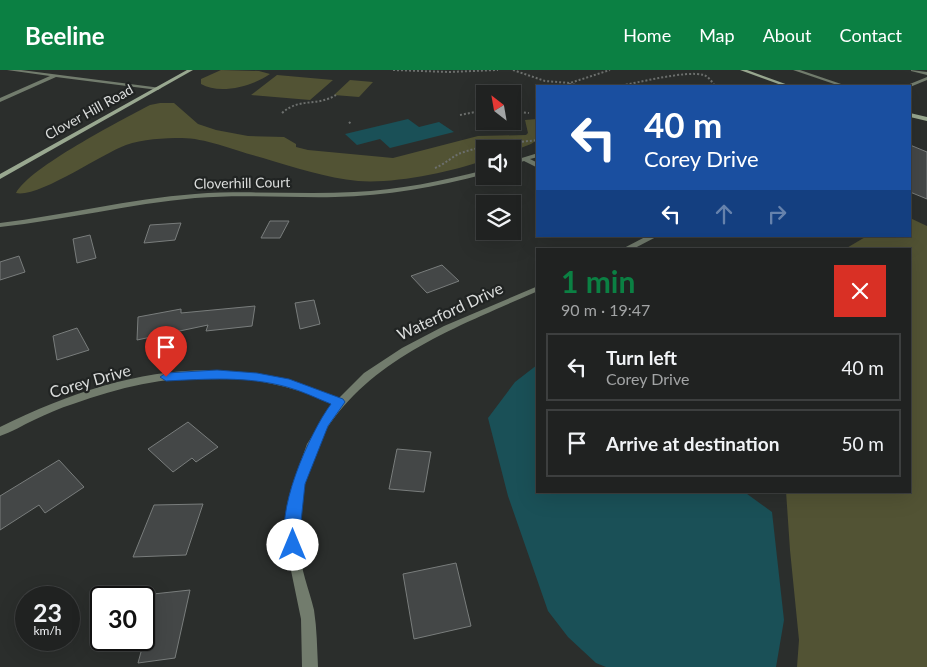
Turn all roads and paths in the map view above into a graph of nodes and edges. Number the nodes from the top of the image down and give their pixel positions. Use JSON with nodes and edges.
{"nodes":[{"id":1,"x":8,"y":70,"type":"edge"},
{"id":2,"x":191,"y":70,"type":"edge"},
{"id":3,"x":394,"y":70,"type":"edge"},
{"id":4,"x":498,"y":70,"type":"edge"},
{"id":5,"x":513,"y":70,"type":"edge"},
{"id":6,"x":610,"y":70,"type":"edge"},
{"id":7,"x":742,"y":70,"type":"edge"},
{"id":8,"x":795,"y":70,"type":"edge"},
{"id":9,"x":913,"y":70,"type":"edge"},
{"id":10,"x":760,"y":73,"type":"edge"},
{"id":11,"x":927,"y":74,"type":"edge"},
{"id":12,"x":55,"y":76,"type":"junction"},
{"id":13,"x":927,"y":78,"type":"edge"},
{"id":14,"x":577,"y":81,"type":"junction"},
{"id":15,"x":559,"y":82,"type":"junction"},
{"id":16,"x":570,"y":85,"type":"edge"},
{"id":17,"x":575,"y":85,"type":"edge"},
{"id":18,"x":622,"y":85,"type":"edge"},
{"id":19,"x":714,"y":85,"type":"edge"},
{"id":20,"x":786,"y":85,"type":"edge"},
{"id":21,"x":841,"y":85,"type":"edge"},
{"id":22,"x":910,"y":85,"type":"edge"},
{"id":23,"x":158,"y":88,"type":"junction"},
{"id":24,"x":336,"y":95,"type":"dead end"},
{"id":25,"x":0,"y":100,"type":"edge"},
{"id":26,"x":476,"y":112,"type":"edge"},
{"id":27,"x":521,"y":112,"type":"edge"},
{"id":28,"x":282,"y":113,"type":"dead end"},
{"id":29,"x":529,"y":113,"type":"dead end"},
{"id":30,"x":460,"y":115,"type":"dead end"},
{"id":31,"x":911,"y":115,"type":"edge"},
{"id":32,"x":927,"y":119,"type":"edge"},
{"id":33,"x":349,"y":122,"type":"dead end"},
{"id":34,"x":351,"y":124,"type":"dead end"},
{"id":35,"x":536,"y":140,"type":"edge"},
{"id":36,"x":536,"y":156,"type":"edge"},
{"id":37,"x":525,"y":159,"type":"junction"},
{"id":38,"x":521,"y":160,"type":"edge"},
{"id":39,"x":536,"y":165,"type":"edge"},
{"id":40,"x":430,"y":170,"type":"dead end"},
{"id":41,"x":476,"y":174,"type":"edge"},
{"id":42,"x":0,"y":177,"type":"edge"},
{"id":43,"x":0,"y":225,"type":"edge"},
{"id":44,"x":652,"y":237,"type":"edge"},
{"id":45,"x":628,"y":248,"type":"edge"},
{"id":46,"x":536,"y":289,"type":"edge"},
{"id":47,"x":339,"y":402,"type":"junction"},
{"id":48,"x":0,"y":432,"type":"edge"},
{"id":49,"x":310,"y":667,"type":"edge"}],
"edges":[{"from":1,"to":12,"type":"street"},
{"from":2,"to":23,"type":"street","name":"Clover Hill Road"},
{"from":3,"to":4,"type":"path"},
{"from":5,"to":15,"type":"path"},
{"from":6,"to":14,"type":"path"},
{"from":7,"to":10,"type":"street"},
{"from":8,"to":21,"type":"street"},
{"from":9,"to":11,"type":"street"},
{"from":10,"to":20,"type":"street"},
{"from":12,"to":23,"type":"street"},
{"from":12,"to":25,"type":"street"},
{"from":13,"to":22,"type":"street"},
{"from":14,"to":15,"type":"path"},
{"from":14,"to":17,"type":"path"},
{"from":15,"to":16,"type":"path"},
{"from":18,"to":19,"type":"path"},
{"from":23,"to":42,"type":"street","name":"Clover Hill Road"},
{"from":24,"to":28,"type":"path"},
{"from":26,"to":30,"type":"path"},
{"from":27,"to":29,"type":"path"},
{"from":31,"to":32,"type":"street"},
{"from":33,"to":34,"type":"path"},
{"from":35,"to":40,"type":"path"},
{"from":36,"to":37,"type":"street"},
{"from":37,"to":38,"type":"street"},
{"from":37,"to":39,"type":"street"},
{"from":41,"to":43,"type":"street","name":"Cloverhill Court"},
{"from":44,"to":45,"type":"street"},
{"from":46,"to":47,"type":"street","name":"Waterford Drive"},
{"from":47,"to":48,"type":"street","name":"Corey Drive"},
{"from":47,"to":49,"type":"street","name":"Waterford Drive"}]}
